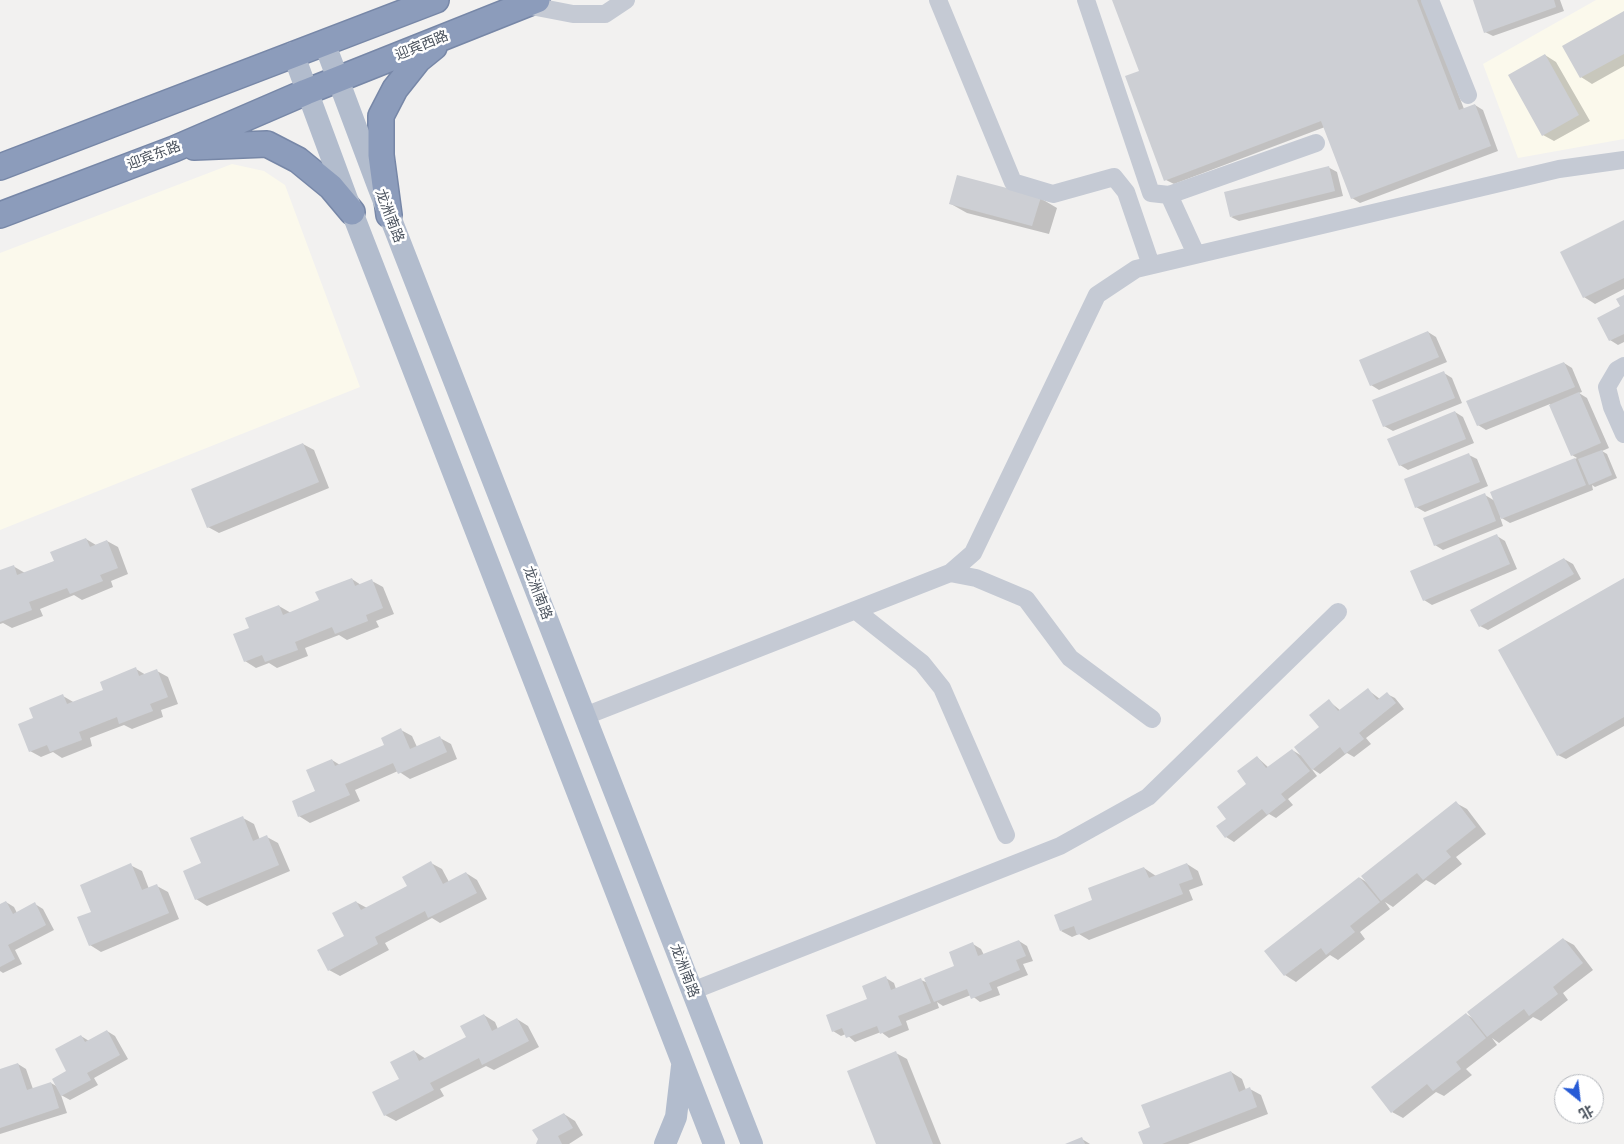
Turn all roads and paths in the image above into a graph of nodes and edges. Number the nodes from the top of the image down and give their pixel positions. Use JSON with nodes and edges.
{"nodes":[{"id":1,"x":436,"y":0,"type":"edge"},
{"id":2,"x":626,"y":0,"type":"edge"},
{"id":3,"x":938,"y":0,"type":"edge"},
{"id":4,"x":1086,"y":0,"type":"edge"},
{"id":5,"x":1430,"y":0,"type":"edge"},
{"id":6,"x":532,"y":2,"type":"edge"},
{"id":7,"x":450,"y":34,"type":"junction"},
{"id":8,"x":324,"y":42,"type":"junction"},
{"id":9,"x":293,"y":53,"type":"junction"},
{"id":10,"x":338,"y":80,"type":"junction"},
{"id":11,"x":306,"y":92,"type":"junction"},
{"id":12,"x":1468,"y":95,"type":"dead end"},
{"id":13,"x":1316,"y":143,"type":"dead end"},
{"id":14,"x":174,"y":149,"type":"junction"},
{"id":15,"x":1624,"y":160,"type":"edge"},
{"id":16,"x":0,"y":167,"type":"edge"},
{"id":17,"x":1169,"y":195,"type":"junction"},
{"id":18,"x":352,"y":212,"type":"junction"},
{"id":19,"x":0,"y":215,"type":"edge"},
{"id":20,"x":389,"y":215,"type":"junction"},
{"id":21,"x":1196,"y":254,"type":"junction"},
{"id":22,"x":1151,"y":265,"type":"junction"},
{"id":23,"x":1624,"y":366,"type":"edge"},
{"id":24,"x":1624,"y":434,"type":"edge"},
{"id":25,"x":950,"y":573,"type":"junction"},
{"id":26,"x":855,"y":610,"type":"junction"},
{"id":27,"x":1338,"y":612,"type":"dead end"},
{"id":28,"x":585,"y":716,"type":"junction"},
{"id":29,"x":1152,"y":720,"type":"dead end"},
{"id":30,"x":1006,"y":835,"type":"dead end"},
{"id":31,"x":692,"y":991,"type":"junction"},
{"id":32,"x":682,"y":1062,"type":"junction"},
{"id":33,"x":665,"y":1144,"type":"edge"},
{"id":34,"x":714,"y":1144,"type":"edge"},
{"id":35,"x":752,"y":1144,"type":"edge"}],
"edges":[{"from":1,"to":8,"type":"highway"},
{"from":2,"to":6,"type":"street"},
{"from":3,"to":22,"type":"street"},
{"from":4,"to":17,"type":"street"},
{"from":5,"to":12,"type":"street"},
{"from":6,"to":7,"type":"highway","name":"迎宾西路"},
{"from":7,"to":10,"type":"highway","name":"迎宾西路"},
{"from":7,"to":20,"type":"highway"},
{"from":8,"to":9,"type":"highway"},
{"from":8,"to":10,"type":"main road","name":"龙洲南路"},
{"from":9,"to":11,"type":"main road"},
{"from":9,"to":16,"type":"highway"},
{"from":10,"to":11,"type":"highway","name":"迎宾西路"},
{"from":10,"to":20,"type":"main road","name":"龙洲南路"},
{"from":11,"to":14,"type":"highway","name":"迎宾东路"},
{"from":11,"to":18,"type":"main road"},
{"from":13,"to":17,"type":"street"},
{"from":14,"to":18,"type":"highway"},
{"from":14,"to":19,"type":"highway","name":"迎宾东路"},
{"from":15,"to":21,"type":"street"},
{"from":17,"to":21,"type":"street"},
{"from":18,"to":32,"type":"main road"},
{"from":20,"to":28,"type":"main road","name":"龙洲南路"},
{"from":21,"to":22,"type":"street"},
{"from":22,"to":25,"type":"street"},
{"from":23,"to":24,"type":"street"},
{"from":25,"to":26,"type":"street"},
{"from":25,"to":29,"type":"street"},
{"from":26,"to":28,"type":"street"},
{"from":26,"to":30,"type":"street"},
{"from":27,"to":31,"type":"street"},
{"from":28,"to":31,"type":"main road","name":"龙洲南路"},
{"from":31,"to":35,"type":"main road","name":"龙洲南路"},
{"from":32,"to":33,"type":"main road"},
{"from":32,"to":34,"type":"main road"}]}
